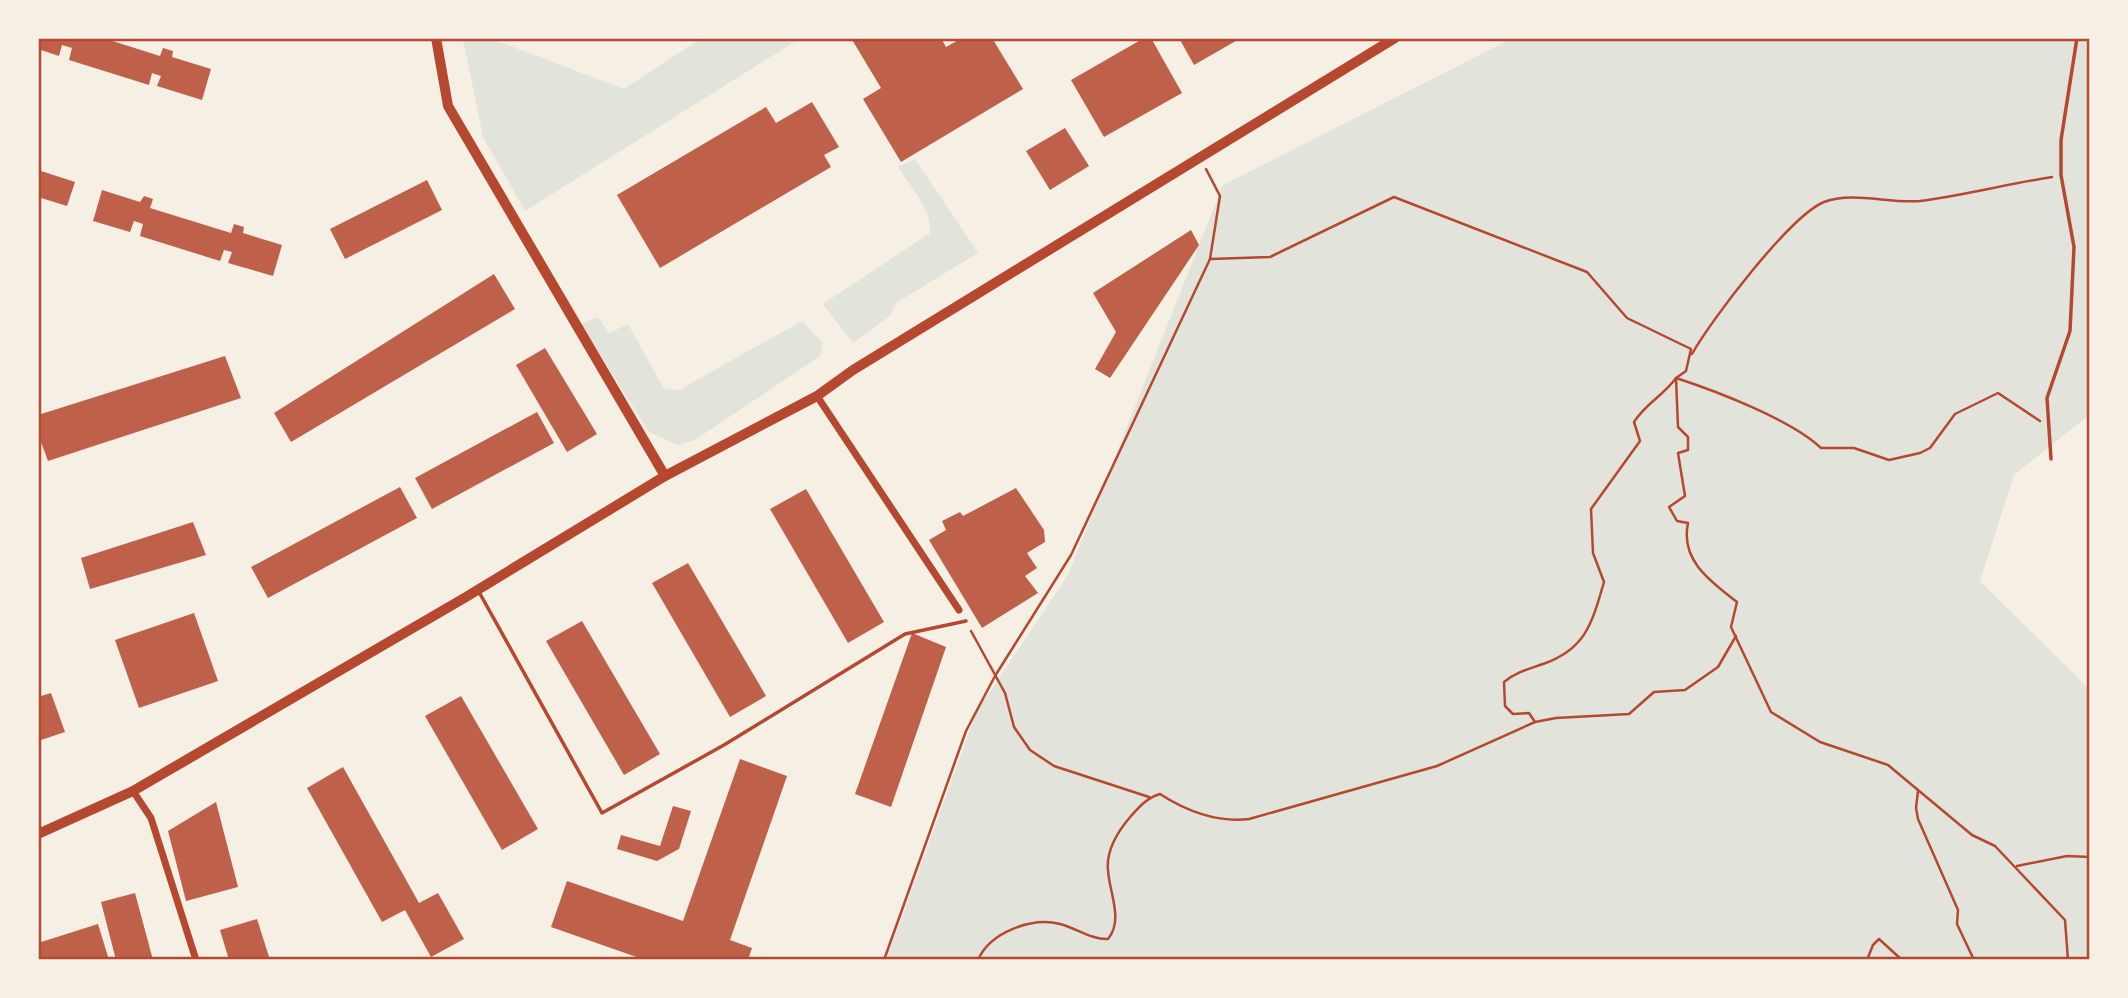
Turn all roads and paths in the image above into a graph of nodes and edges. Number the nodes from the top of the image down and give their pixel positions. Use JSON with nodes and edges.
{"nodes":[{"id":1,"x":436,"y":38,"type":"edge"},
{"id":2,"x":1395,"y":38,"type":"edge"},
{"id":3,"x":2077,"y":38,"type":"edge"},
{"id":4,"x":1200,"y":156,"type":"junction"},
{"id":5,"x":2061,"y":175,"type":"junction"},
{"id":6,"x":1210,"y":259,"type":"junction"},
{"id":7,"x":1692,"y":354,"type":"junction"},
{"id":8,"x":1676,"y":378,"type":"junction"},
{"id":9,"x":817,"y":396,"type":"junction"},
{"id":10,"x":2048,"y":424,"type":"junction"},
{"id":11,"x":2051,"y":459,"type":"dead end"},
{"id":12,"x":665,"y":476,"type":"junction"},
{"id":13,"x":478,"y":590,"type":"junction"},
{"id":14,"x":959,"y":610,"type":"dead end"},
{"id":15,"x":966,"y":621,"type":"joint"},
{"id":16,"x":1736,"y":636,"type":"junction"},
{"id":17,"x":995,"y":676,"type":"junction"},
{"id":18,"x":1535,"y":722,"type":"junction"},
{"id":19,"x":1918,"y":790,"type":"junction"},
{"id":20,"x":133,"y":791,"type":"junction"},
{"id":21,"x":1149,"y":797,"type":"junction"},
{"id":22,"x":38,"y":834,"type":"edge"},
{"id":23,"x":2090,"y":857,"type":"edge"},
{"id":24,"x":2017,"y":866,"type":"junction"},
{"id":25,"x":196,"y":960,"type":"edge"},
{"id":26,"x":884,"y":960,"type":"edge"},
{"id":27,"x":978,"y":960,"type":"edge"},
{"id":28,"x":1867,"y":960,"type":"edge"},
{"id":29,"x":1902,"y":960,"type":"edge"},
{"id":30,"x":1973,"y":960,"type":"edge"},
{"id":31,"x":2067,"y":960,"type":"edge"}],
"edges":[{"from":1,"to":12,"type":"street"},
{"from":2,"to":4,"type":"main road"},
{"from":3,"to":5,"type":"lane"},
{"from":4,"to":6,"type":"path"},
{"from":4,"to":9,"type":"main road"},
{"from":5,"to":7,"type":"path"},
{"from":5,"to":10,"type":"lane"},
{"from":6,"to":7,"type":"path"},
{"from":6,"to":17,"type":"path"},
{"from":7,"to":8,"type":"path"},
{"from":8,"to":10,"type":"path"},
{"from":8,"to":16,"type":"path"},
{"from":8,"to":18,"type":"path"},
{"from":9,"to":12,"type":"main road"},
{"from":9,"to":14,"type":"street"},
{"from":10,"to":11,"type":"lane"},
{"from":12,"to":13,"type":"main road"},
{"from":13,"to":15,"type":"lane"},
{"from":13,"to":20,"type":"main road"},
{"from":15,"to":17,"type":"path"},
{"from":16,"to":18,"type":"path"},
{"from":16,"to":19,"type":"path"},
{"from":17,"to":21,"type":"path"},
{"from":17,"to":26,"type":"path"},
{"from":18,"to":21,"type":"path"},
{"from":19,"to":24,"type":"path"},
{"from":19,"to":30,"type":"path"},
{"from":20,"to":22,"type":"main road"},
{"from":20,"to":25,"type":"street"},
{"from":21,"to":27,"type":"path"},
{"from":23,"to":24,"type":"path"},
{"from":24,"to":31,"type":"path"},
{"from":28,"to":29,"type":"path"}]}
